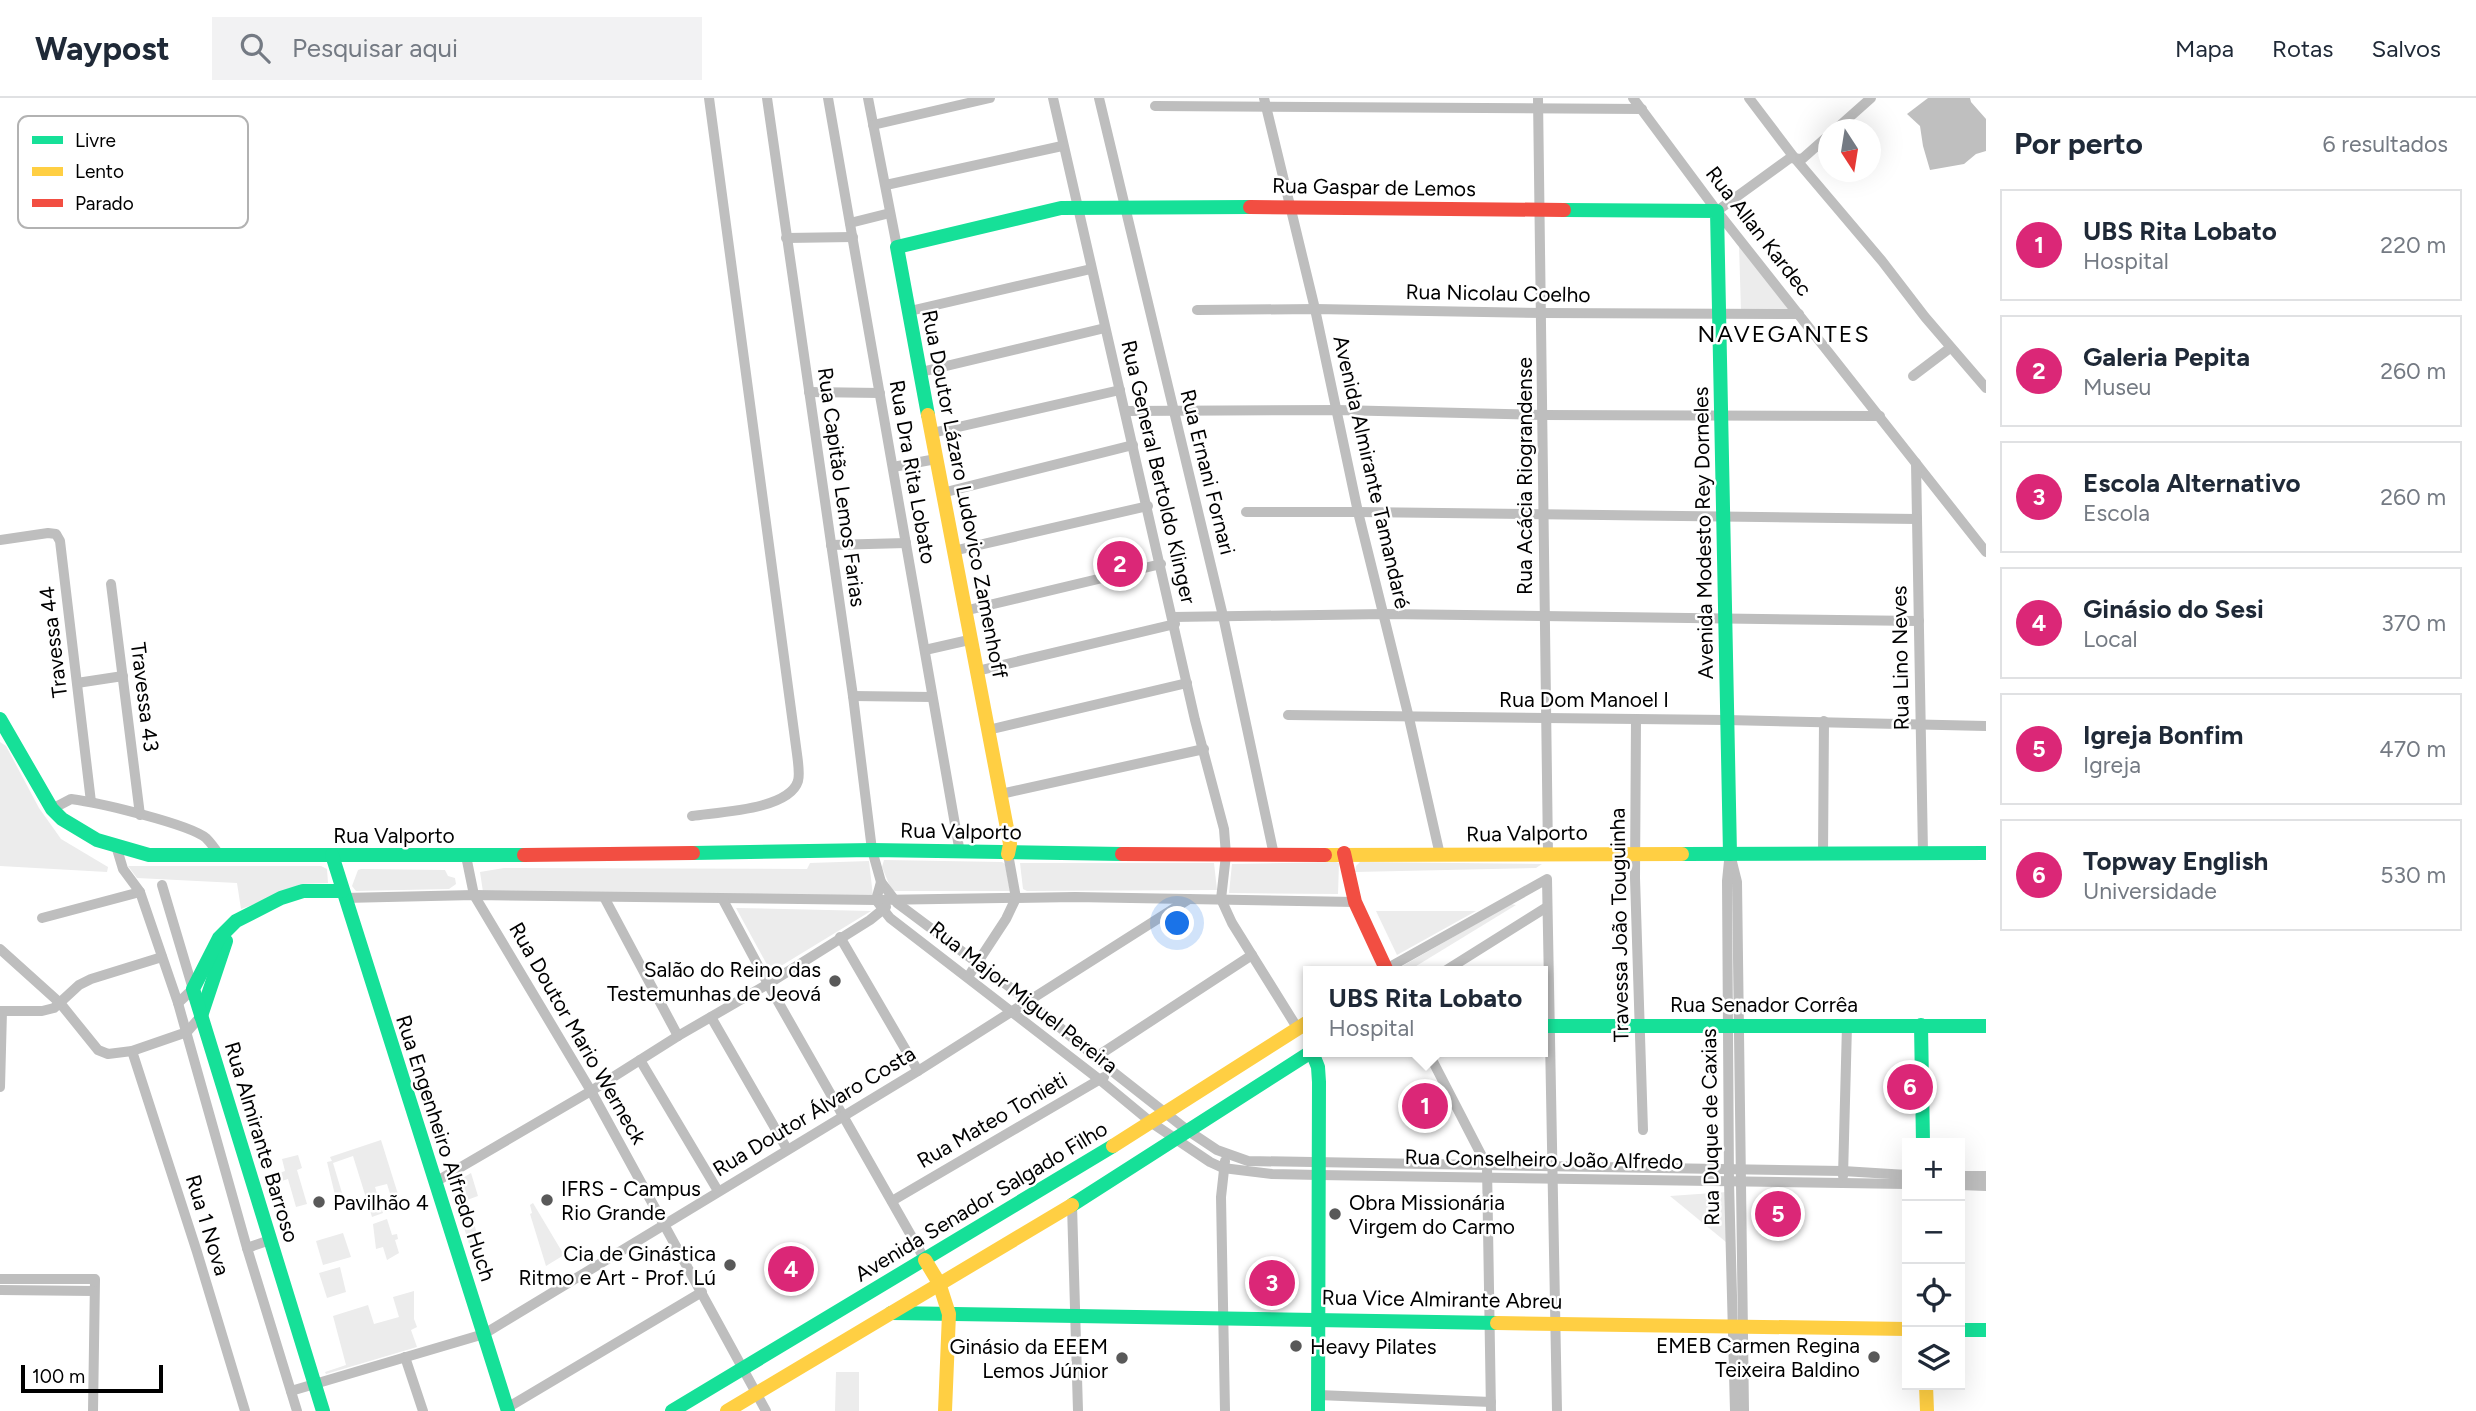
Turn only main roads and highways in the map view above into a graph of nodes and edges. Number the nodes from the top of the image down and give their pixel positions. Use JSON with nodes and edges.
{"nodes":[{"id":1,"x":1717,"y":211,"type":"joint"},
{"id":2,"x":897,"y":247,"type":"joint"},
{"id":3,"x":0,"y":719,"type":"edge"},
{"id":4,"x":1344,"y":853,"type":"junction"},
{"id":5,"x":1986,"y":853,"type":"edge"},
{"id":6,"x":1008,"y":854,"type":"junction"},
{"id":7,"x":1730,"y":854,"type":"junction"},
{"id":8,"x":332,"y":855,"type":"junction"},
{"id":9,"x":343,"y":894,"type":"junction"},
{"id":10,"x":222,"y":941,"type":"junction"},
{"id":11,"x":1383,"y":966,"type":"edge"},
{"id":12,"x":201,"y":1016,"type":"junction"},
{"id":13,"x":1921,"y":1025,"type":"junction"},
{"id":14,"x":1303,"y":1026,"type":"edge"},
{"id":15,"x":1548,"y":1026,"type":"edge"},
{"id":16,"x":1986,"y":1026,"type":"edge"},
{"id":17,"x":1303,"y":1057,"type":"edge"},
{"id":18,"x":1313,"y":1057,"type":"edge"},
{"id":19,"x":1923,"y":1138,"type":"edge"},
{"id":20,"x":925,"y":1260,"type":"junction"},
{"id":21,"x":939,"y":1283,"type":"junction"},
{"id":22,"x":891,"y":1312,"type":"junction"},
{"id":23,"x":949,"y":1314,"type":"junction"},
{"id":24,"x":1319,"y":1319,"type":"junction"},
{"id":25,"x":1902,"y":1329,"type":"edge"},
{"id":26,"x":1965,"y":1330,"type":"edge"},
{"id":27,"x":1986,"y":1330,"type":"edge"},
{"id":28,"x":1926,"y":1390,"type":"edge"},
{"id":29,"x":507,"y":1410,"type":"edge"},
{"id":30,"x":323,"y":1411,"type":"edge"},
{"id":31,"x":672,"y":1411,"type":"edge"},
{"id":32,"x":727,"y":1411,"type":"edge"},
{"id":33,"x":945,"y":1411,"type":"edge"},
{"id":34,"x":1318,"y":1411,"type":"edge"},
{"id":35,"x":1927,"y":1411,"type":"edge"}],
"edges":[{"from":1,"to":2,"type":"main road","name":"Rua Gaspar de Lemos"},
{"from":1,"to":7,"type":"main road","name":"Avenida Modesto Rey Dorneles"},
{"from":2,"to":6,"type":"main road","name":"Rua Doutor Lázaro Ludovico Zamenhoff"},
{"from":3,"to":8,"type":"main road","name":"Rua Valporto"},
{"from":4,"to":6,"type":"main road","name":"Rua Valporto"},
{"from":4,"to":7,"type":"main road","name":"Rua Valporto"},
{"from":4,"to":11,"type":"main road"},
{"from":5,"to":7,"type":"main road","name":"Rua Valporto"},
{"from":6,"to":8,"type":"main road","name":"Rua Valporto"},
{"from":8,"to":9,"type":"main road","name":"Rua Engenheiro Alfredo Huch"},
{"from":9,"to":10,"type":"main road"},
{"from":9,"to":29,"type":"main road","name":"Rua Engenheiro Alfredo Huch"},
{"from":10,"to":12,"type":"main road"},
{"from":10,"to":12,"type":"main road","name":"Rua Almirante Barroso"},
{"from":12,"to":30,"type":"main road","name":"Rua Almirante Barroso"},
{"from":13,"to":15,"type":"main road","name":"Rua Senador Corrêa"},
{"from":13,"to":16,"type":"main road","name":"Rua Senador Corrêa"},
{"from":13,"to":19,"type":"main road"},
{"from":14,"to":20,"type":"main road","name":"Avenida Senador Salgado Filho"},
{"from":17,"to":21,"type":"main road"},
{"from":18,"to":24,"type":"main road"},
{"from":20,"to":21,"type":"main road"},
{"from":20,"to":31,"type":"main road","name":"Avenida Senador Salgado Filho"},
{"from":21,"to":22,"type":"main road"},
{"from":21,"to":23,"type":"main road"},
{"from":22,"to":23,"type":"main road","name":"Rua Vice Almirante Abreu"},
{"from":22,"to":32,"type":"main road"},
{"from":23,"to":24,"type":"main road","name":"Rua Vice Almirante Abreu"},
{"from":23,"to":33,"type":"main road"},
{"from":24,"to":25,"type":"main road","name":"Rua Vice Almirante Abreu"},
{"from":24,"to":34,"type":"main road"},
{"from":26,"to":27,"type":"main road"},
{"from":28,"to":35,"type":"main road"}]}
